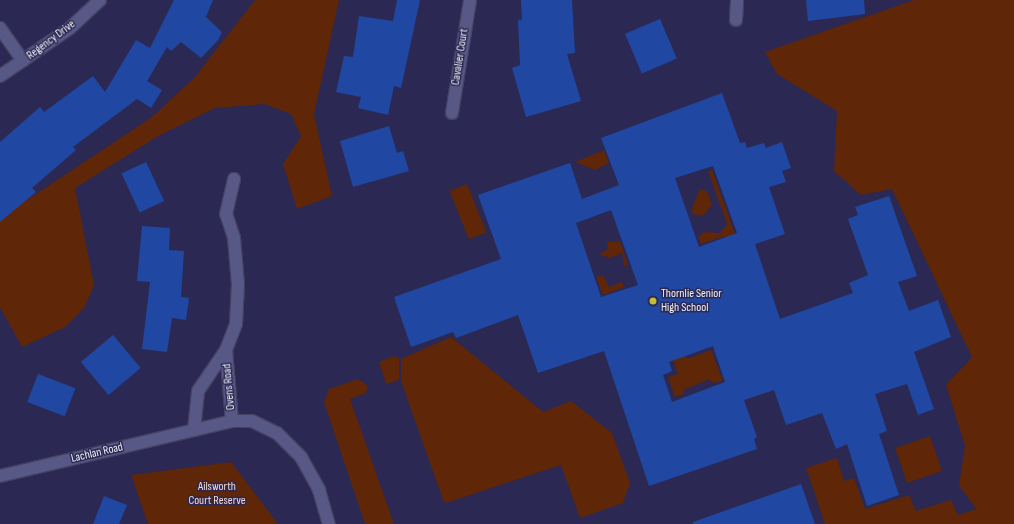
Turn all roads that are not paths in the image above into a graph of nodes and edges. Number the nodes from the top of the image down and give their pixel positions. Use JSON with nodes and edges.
{"nodes":[{"id":1,"x":100,"y":0,"type":"edge"},
{"id":2,"x":470,"y":0,"type":"edge"},
{"id":3,"x":737,"y":0,"type":"edge"},
{"id":4,"x":736,"y":20,"type":"dead end"},
{"id":5,"x":0,"y":28,"type":"edge"},
{"id":6,"x":23,"y":61,"type":"junction"},
{"id":7,"x":0,"y":76,"type":"edge"},
{"id":8,"x":452,"y":113,"type":"dead end"},
{"id":9,"x":234,"y":179,"type":"dead end"},
{"id":10,"x":226,"y":350,"type":"junction"},
{"id":11,"x":232,"y":421,"type":"junction"},
{"id":12,"x":194,"y":430,"type":"junction"},
{"id":13,"x":0,"y":476,"type":"edge"},
{"id":14,"x":329,"y":524,"type":"edge"}],
"edges":[{"from":1,"to":6,"type":"street","name":"Regency Drive"},
{"from":2,"to":8,"type":"street","name":"Cavalier Court"},
{"from":3,"to":4,"type":"street"},
{"from":5,"to":6,"type":"street"},
{"from":6,"to":7,"type":"street","name":"Regency Drive"},
{"from":9,"to":10,"type":"street","name":"Ovens Road"},
{"from":10,"to":11,"type":"street","name":"Ovens Road"},
{"from":10,"to":12,"type":"street"},
{"from":11,"to":12,"type":"street","name":"Lachlan Road"},
{"from":11,"to":14,"type":"street","name":"Ovens Road"},
{"from":12,"to":13,"type":"street","name":"Lachlan Road"}]}
